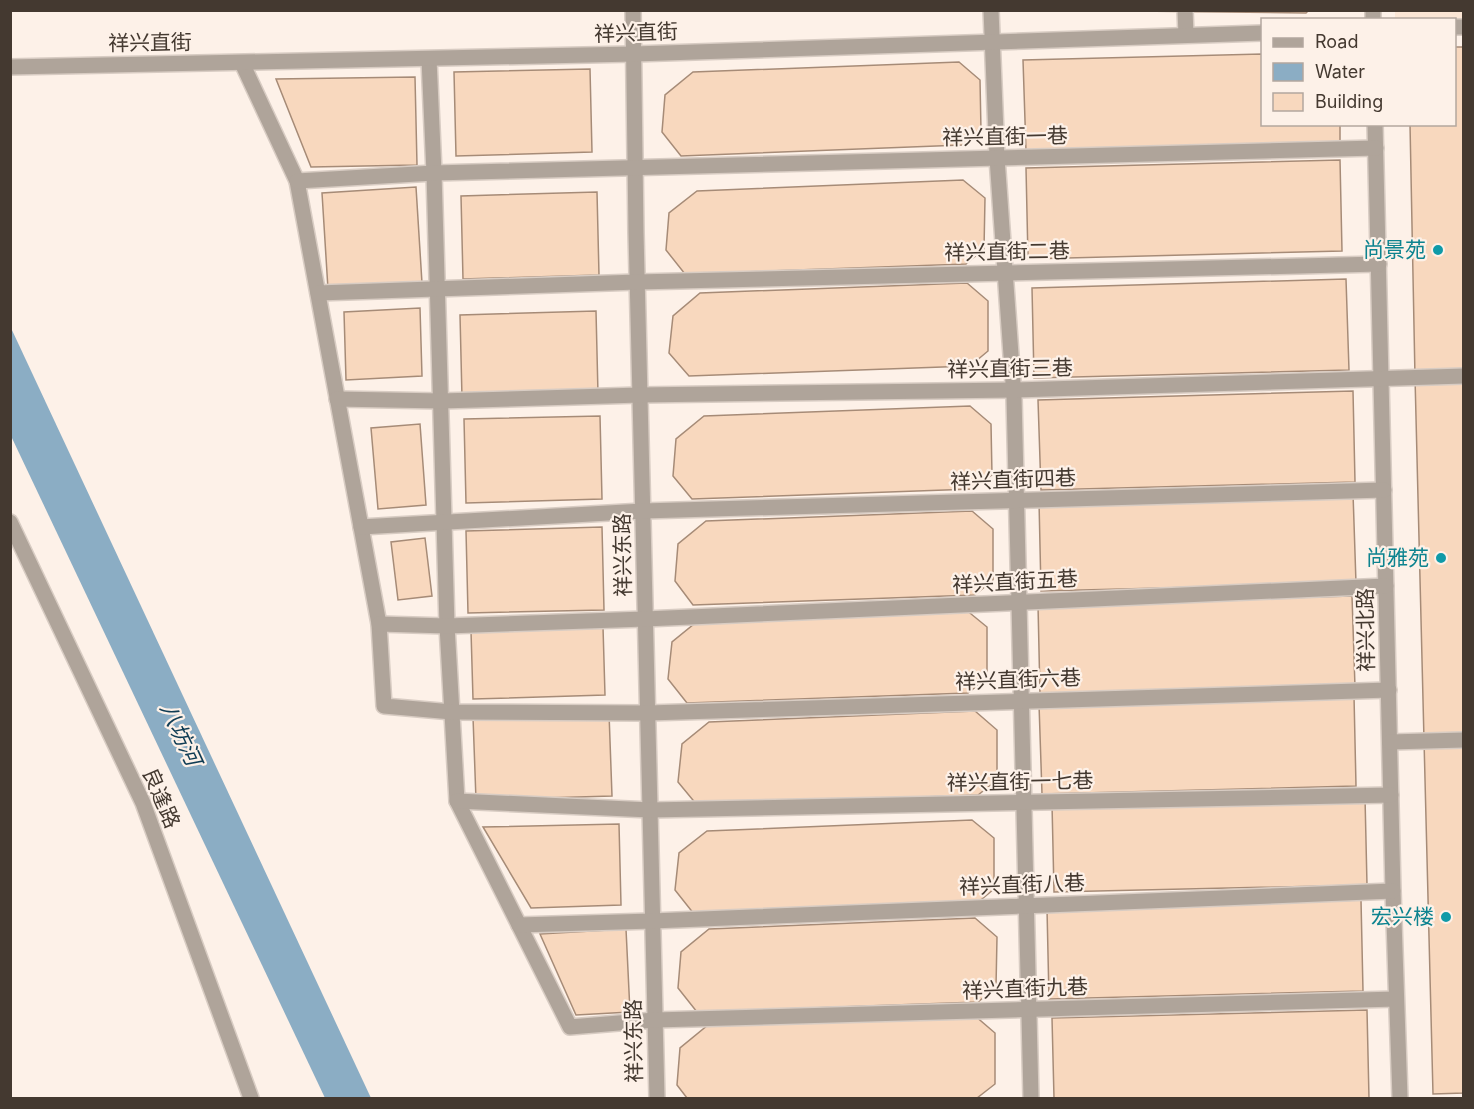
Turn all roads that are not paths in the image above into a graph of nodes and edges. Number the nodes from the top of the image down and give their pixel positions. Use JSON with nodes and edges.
{"nodes":[{"id":1,"x":633,"y":10,"type":"edge"},
{"id":2,"x":991,"y":10,"type":"edge"},
{"id":3,"x":1185,"y":10,"type":"edge"},
{"id":4,"x":1261,"y":33,"type":"edge"},
{"id":5,"x":1185,"y":35,"type":"junction"},
{"id":6,"x":992,"y":43,"type":"junction"},
{"id":7,"x":634,"y":54,"type":"junction"},
{"id":8,"x":429,"y":59,"type":"junction"},
{"id":9,"x":242,"y":63,"type":"junction"},
{"id":10,"x":10,"y":68,"type":"edge"},
{"id":11,"x":1375,"y":126,"type":"edge"},
{"id":12,"x":1376,"y":148,"type":"junction"},
{"id":13,"x":997,"y":158,"type":"junction"},
{"id":14,"x":635,"y":167,"type":"junction"},
{"id":15,"x":434,"y":173,"type":"junction"},
{"id":16,"x":297,"y":181,"type":"junction"},
{"id":17,"x":1379,"y":264,"type":"junction"},
{"id":18,"x":1005,"y":273,"type":"junction"},
{"id":19,"x":637,"y":282,"type":"junction"},
{"id":20,"x":437,"y":290,"type":"junction"},
{"id":21,"x":318,"y":293,"type":"junction"},
{"id":22,"x":1464,"y":376,"type":"edge"},
{"id":23,"x":1382,"y":379,"type":"junction"},
{"id":24,"x":1014,"y":390,"type":"junction"},
{"id":25,"x":640,"y":395,"type":"junction"},
{"id":26,"x":338,"y":399,"type":"junction"},
{"id":27,"x":441,"y":401,"type":"junction"},
{"id":28,"x":1384,"y":490,"type":"junction"},
{"id":29,"x":1017,"y":501,"type":"junction"},
{"id":30,"x":643,"y":512,"type":"junction"},
{"id":31,"x":10,"y":522,"type":"edge"},
{"id":32,"x":444,"y":522,"type":"junction"},
{"id":33,"x":361,"y":527,"type":"junction"},
{"id":34,"x":1386,"y":586,"type":"junction"},
{"id":35,"x":1019,"y":603,"type":"junction"},
{"id":36,"x":645,"y":619,"type":"junction"},
{"id":37,"x":379,"y":624,"type":"junction"},
{"id":38,"x":447,"y":626,"type":"junction"},
{"id":39,"x":1389,"y":690,"type":"junction"},
{"id":40,"x":1022,"y":701,"type":"junction"},
{"id":41,"x":452,"y":712,"type":"junction"},
{"id":42,"x":648,"y":713,"type":"junction"},
{"id":43,"x":1464,"y":740,"type":"edge"},
{"id":44,"x":1390,"y":742,"type":"junction"},
{"id":45,"x":1391,"y":795,"type":"junction"},
{"id":46,"x":457,"y":801,"type":"junction"},
{"id":47,"x":1024,"y":802,"type":"junction"},
{"id":48,"x":650,"y":810,"type":"junction"},
{"id":49,"x":1393,"y":891,"type":"junction"},
{"id":50,"x":1027,"y":906,"type":"junction"},
{"id":51,"x":652,"y":921,"type":"junction"},
{"id":52,"x":519,"y":925,"type":"junction"},
{"id":53,"x":1396,"y":999,"type":"junction"},
{"id":54,"x":1029,"y":1010,"type":"junction"},
{"id":55,"x":655,"y":1020,"type":"junction"},
{"id":56,"x":250,"y":1098,"type":"edge"},
{"id":57,"x":657,"y":1098,"type":"edge"},
{"id":58,"x":1031,"y":1098,"type":"edge"},
{"id":59,"x":1400,"y":1098,"type":"edge"}],
"edges":[{"from":1,"to":7,"type":"street","name":"祥兴东路"},
{"from":2,"to":6,"type":"street"},
{"from":3,"to":5,"type":"street"},
{"from":4,"to":5,"type":"street","name":"祥兴直街"},
{"from":5,"to":6,"type":"street","name":"祥兴直街"},
{"from":6,"to":7,"type":"street","name":"祥兴直街"},
{"from":6,"to":13,"type":"street"},
{"from":7,"to":8,"type":"street","name":"祥兴直街"},
{"from":7,"to":14,"type":"street","name":"祥兴东路"},
{"from":8,"to":9,"type":"street","name":"祥兴直街"},
{"from":8,"to":15,"type":"street"},
{"from":9,"to":10,"type":"street","name":"祥兴直街"},
{"from":9,"to":16,"type":"street"},
{"from":11,"to":12,"type":"street","name":"祥兴北路"},
{"from":12,"to":13,"type":"street","name":"祥兴直街一巷"},
{"from":12,"to":17,"type":"street","name":"祥兴北路"},
{"from":13,"to":14,"type":"street","name":"祥兴直街一巷"},
{"from":13,"to":18,"type":"street"},
{"from":14,"to":15,"type":"street","name":"祥兴直街一巷"},
{"from":14,"to":19,"type":"street","name":"祥兴东路"},
{"from":15,"to":16,"type":"street","name":"祥兴直街一巷"},
{"from":15,"to":20,"type":"street"},
{"from":16,"to":21,"type":"street"},
{"from":17,"to":18,"type":"street","name":"祥兴直街二巷"},
{"from":17,"to":23,"type":"street","name":"祥兴北路"},
{"from":18,"to":19,"type":"street","name":"祥兴直街二巷"},
{"from":18,"to":24,"type":"street"},
{"from":19,"to":20,"type":"street","name":"祥兴直街二巷"},
{"from":19,"to":25,"type":"street","name":"祥兴东路"},
{"from":20,"to":21,"type":"street","name":"祥兴直街二巷"},
{"from":20,"to":27,"type":"street"},
{"from":21,"to":26,"type":"street"},
{"from":22,"to":23,"type":"street","name":"祥兴直街三巷"},
{"from":23,"to":24,"type":"street","name":"祥兴直街三巷"},
{"from":23,"to":28,"type":"street","name":"祥兴北路"},
{"from":24,"to":25,"type":"street","name":"祥兴直街三巷"},
{"from":24,"to":29,"type":"street"},
{"from":25,"to":27,"type":"street","name":"祥兴直街三巷"},
{"from":25,"to":30,"type":"street","name":"祥兴东路"},
{"from":26,"to":27,"type":"street","name":"祥兴直街三巷"},
{"from":26,"to":33,"type":"street"},
{"from":27,"to":32,"type":"street"},
{"from":28,"to":29,"type":"street","name":"祥兴直街四巷"},
{"from":28,"to":34,"type":"street","name":"祥兴北路"},
{"from":29,"to":30,"type":"street","name":"祥兴直街四巷"},
{"from":29,"to":35,"type":"street"},
{"from":30,"to":32,"type":"street","name":"祥兴直街四巷"},
{"from":30,"to":36,"type":"street","name":"祥兴东路"},
{"from":31,"to":56,"type":"street","name":"良逢路"},
{"from":32,"to":33,"type":"street","name":"祥兴直街四巷"},
{"from":32,"to":38,"type":"street"},
{"from":33,"to":37,"type":"street"},
{"from":34,"to":35,"type":"street","name":"祥兴直街五巷"},
{"from":34,"to":39,"type":"street","name":"祥兴北路"},
{"from":35,"to":36,"type":"street","name":"祥兴直街五巷"},
{"from":35,"to":40,"type":"street"},
{"from":36,"to":38,"type":"street","name":"祥兴直街五巷"},
{"from":36,"to":42,"type":"street","name":"祥兴东路"},
{"from":37,"to":38,"type":"street","name":"祥兴直街五巷"},
{"from":37,"to":41,"type":"street","name":"祥兴直街六巷"},
{"from":38,"to":41,"type":"street"},
{"from":39,"to":40,"type":"street","name":"祥兴直街六巷"},
{"from":39,"to":44,"type":"street","name":"祥兴北路"},
{"from":40,"to":42,"type":"street","name":"祥兴直街六巷"},
{"from":40,"to":47,"type":"street"},
{"from":41,"to":42,"type":"street","name":"祥兴直街六巷"},
{"from":41,"to":46,"type":"street"},
{"from":42,"to":48,"type":"street","name":"祥兴东路"},
{"from":43,"to":44,"type":"street"},
{"from":44,"to":45,"type":"street","name":"祥兴北路"},
{"from":45,"to":47,"type":"street","name":"祥兴直街一七巷"},
{"from":45,"to":49,"type":"street","name":"祥兴北路"},
{"from":46,"to":48,"type":"street","name":"祥兴直街一七巷"},
{"from":46,"to":52,"type":"street"},
{"from":47,"to":48,"type":"street","name":"祥兴直街一七巷"},
{"from":47,"to":50,"type":"street"},
{"from":48,"to":51,"type":"street","name":"祥兴东路"},
{"from":49,"to":50,"type":"street","name":"祥兴直街八巷"},
{"from":49,"to":53,"type":"street","name":"祥兴北路"},
{"from":50,"to":51,"type":"street","name":"祥兴直街八巷"},
{"from":50,"to":54,"type":"street"},
{"from":51,"to":52,"type":"street","name":"祥兴直街八巷"},
{"from":51,"to":55,"type":"street","name":"祥兴东路"},
{"from":52,"to":55,"type":"street","name":"祥兴直街九巷"},
{"from":53,"to":54,"type":"street","name":"祥兴直街九巷"},
{"from":53,"to":59,"type":"street","name":"祥兴北路"},
{"from":54,"to":55,"type":"street","name":"祥兴直街九巷"},
{"from":54,"to":58,"type":"street"},
{"from":55,"to":57,"type":"street","name":"祥兴东路"}]}
